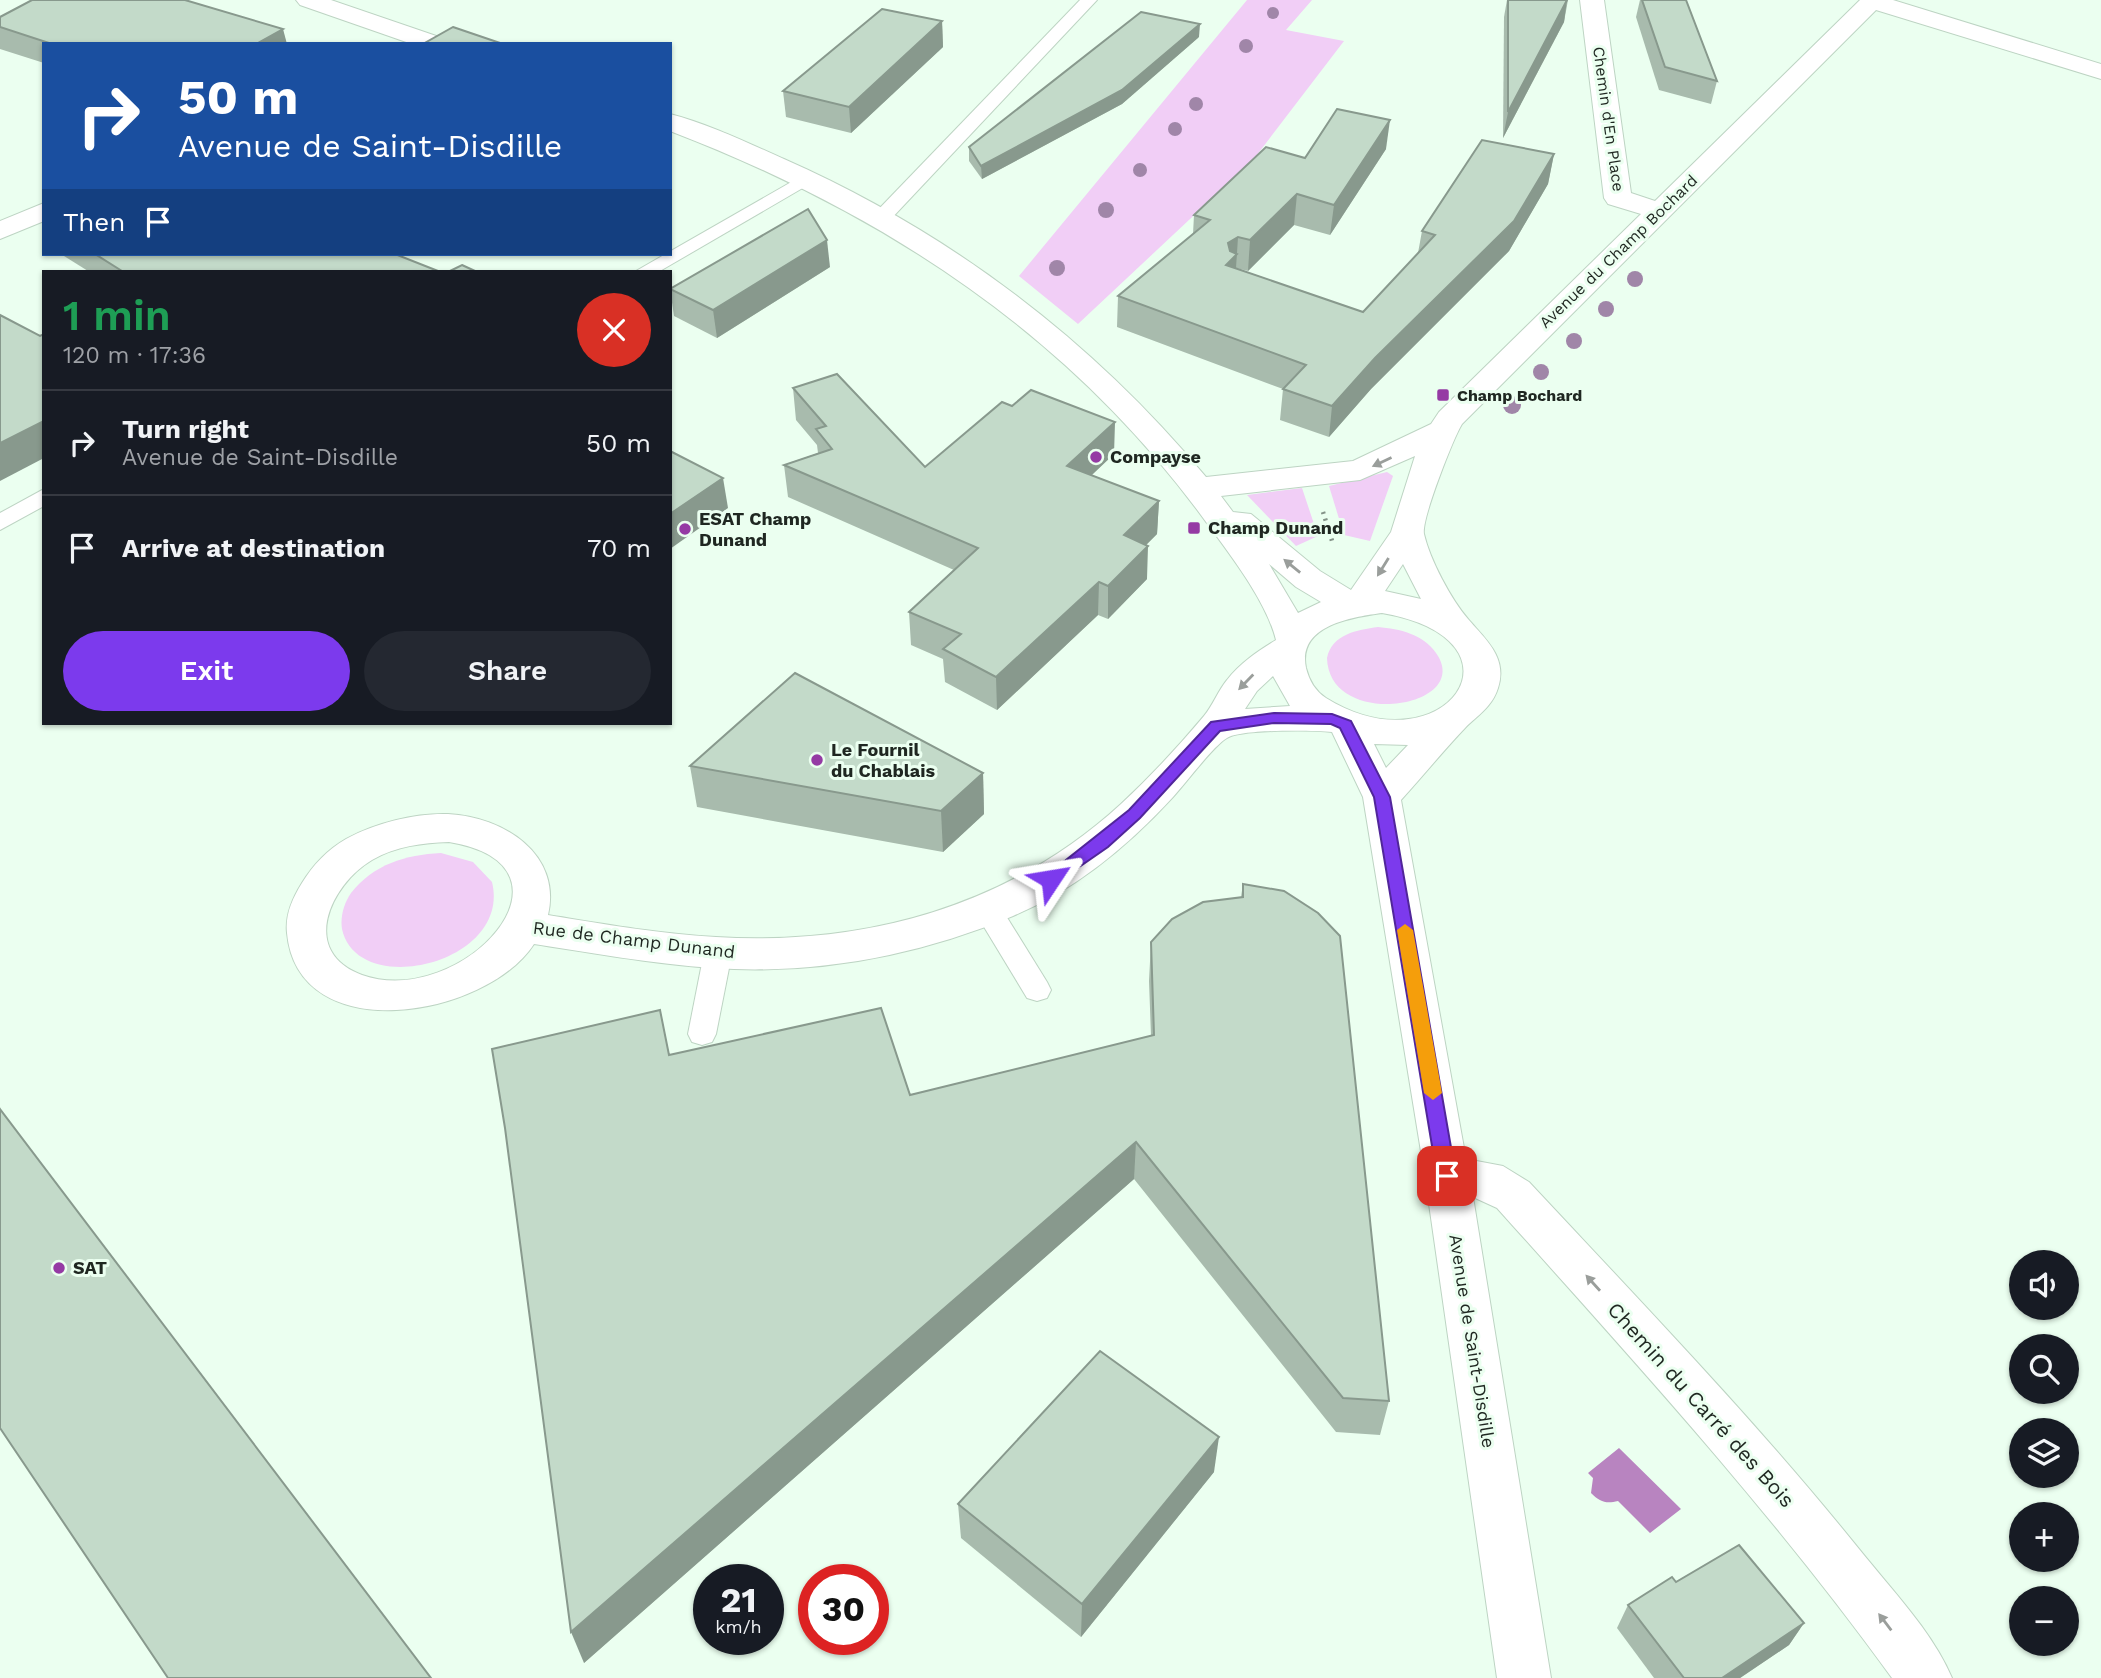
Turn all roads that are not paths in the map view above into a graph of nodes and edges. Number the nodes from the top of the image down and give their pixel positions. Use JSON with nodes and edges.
{"nodes":[{"id":1,"x":308,"y":0,"type":"edge"},
{"id":2,"x":1089,"y":0,"type":"edge"},
{"id":3,"x":1592,"y":0,"type":"edge"},
{"id":4,"x":1873,"y":1,"type":"edge"},
{"id":5,"x":417,"y":41,"type":"edge"},
{"id":6,"x":2101,"y":72,"type":"edge"},
{"id":7,"x":672,"y":123,"type":"edge"},
{"id":8,"x":807,"y":178,"type":"junction"},
{"id":9,"x":1659,"y":211,"type":"junction"},
{"id":10,"x":42,"y":212,"type":"edge"},
{"id":11,"x":882,"y":217,"type":"junction"},
{"id":12,"x":0,"y":231,"type":"edge"},
{"id":13,"x":672,"y":256,"type":"edge"},
{"id":14,"x":672,"y":256,"type":"edge"},
{"id":15,"x":648,"y":270,"type":"edge"},
{"id":16,"x":1442,"y":431,"type":"junction"},
{"id":17,"x":1200,"y":488,"type":"junction"},
{"id":18,"x":42,"y":497,"type":"edge"},
{"id":19,"x":2,"y":520,"type":"edge"},
{"id":20,"x":1407,"y":532,"type":"junction"},
{"id":21,"x":1355,"y":603,"type":"junction"},
{"id":22,"x":1457,"y":629,"type":"junction"},
{"id":23,"x":1291,"y":643,"type":"junction"},
{"id":24,"x":1451,"y":720,"type":"junction"},
{"id":25,"x":1339,"y":722,"type":"junction"},
{"id":26,"x":1216,"y":726,"type":"junction"},
{"id":27,"x":1382,"y":797,"type":"junction"},
{"id":28,"x":988,"y":910,"type":"junction"},
{"id":29,"x":524,"y":927,"type":"junction"},
{"id":30,"x":718,"y":953,"type":"junction"},
{"id":31,"x":1037,"y":990,"type":"dead end"},
{"id":32,"x":702,"y":1034,"type":"dead end"},
{"id":33,"x":1447,"y":1176,"type":"junction"},
{"id":34,"x":1524,"y":1678,"type":"edge"},
{"id":35,"x":1925,"y":1678,"type":"edge"}],
"edges":[{"from":1,"to":5,"type":"street"},
{"from":2,"to":11,"type":"lane"},
{"from":3,"to":9,"type":"street","name":"Chemin d'En Place"},
{"from":4,"to":6,"type":"street"},
{"from":4,"to":9,"type":"street","name":"Avenue du Champ Bochard"},
{"from":7,"to":8,"type":"street"},
{"from":8,"to":11,"type":"street"},
{"from":8,"to":14,"type":"lane"},
{"from":9,"to":16,"type":"street","name":"Avenue du Champ Bochard"},
{"from":10,"to":12,"type":"street"},
{"from":11,"to":17,"type":"street"},
{"from":13,"to":15,"type":"lane"},
{"from":16,"to":17,"type":"street","one_way":true},
{"from":16,"to":20,"type":"street","name":"Avenue du Champ Bochard"},
{"from":21,"to":17,"type":"street","one_way":true},
{"from":17,"to":23,"type":"street"},
{"from":18,"to":19,"type":"lane"},
{"from":20,"to":21,"type":"street","name":"Avenue du Champ Bochard","one_way":true},
{"from":20,"to":22,"type":"street"},
{"from":21,"to":22,"type":"street"},
{"from":21,"to":23,"type":"street"},
{"from":22,"to":24,"type":"street"},
{"from":23,"to":25,"type":"street"},
{"from":23,"to":26,"type":"street","name":"Rue de Champ Dunand","one_way":true},
{"from":24,"to":25,"type":"street"},
{"from":24,"to":27,"type":"street"},
{"from":25,"to":26,"type":"street"},
{"from":25,"to":27,"type":"street","name":"Avenue de Saint-Disdille"},
{"from":26,"to":28,"type":"street","name":"Rue de Champ Dunand"},
{"from":27,"to":33,"type":"street","name":"Avenue de Saint-Disdille"},
{"from":28,"to":30,"type":"street","name":"Rue de Champ Dunand"},
{"from":28,"to":31,"type":"lane"},
{"from":29,"to":29,"type":"street"},
{"from":29,"to":30,"type":"street","name":"Rue de Champ Dunand"},
{"from":30,"to":32,"type":"lane"},
{"from":33,"to":34,"type":"street","name":"Avenue de Saint-Disdille"},
{"from":35,"to":33,"type":"street","name":"Chemin du Carré des Bois","one_way":true}]}
